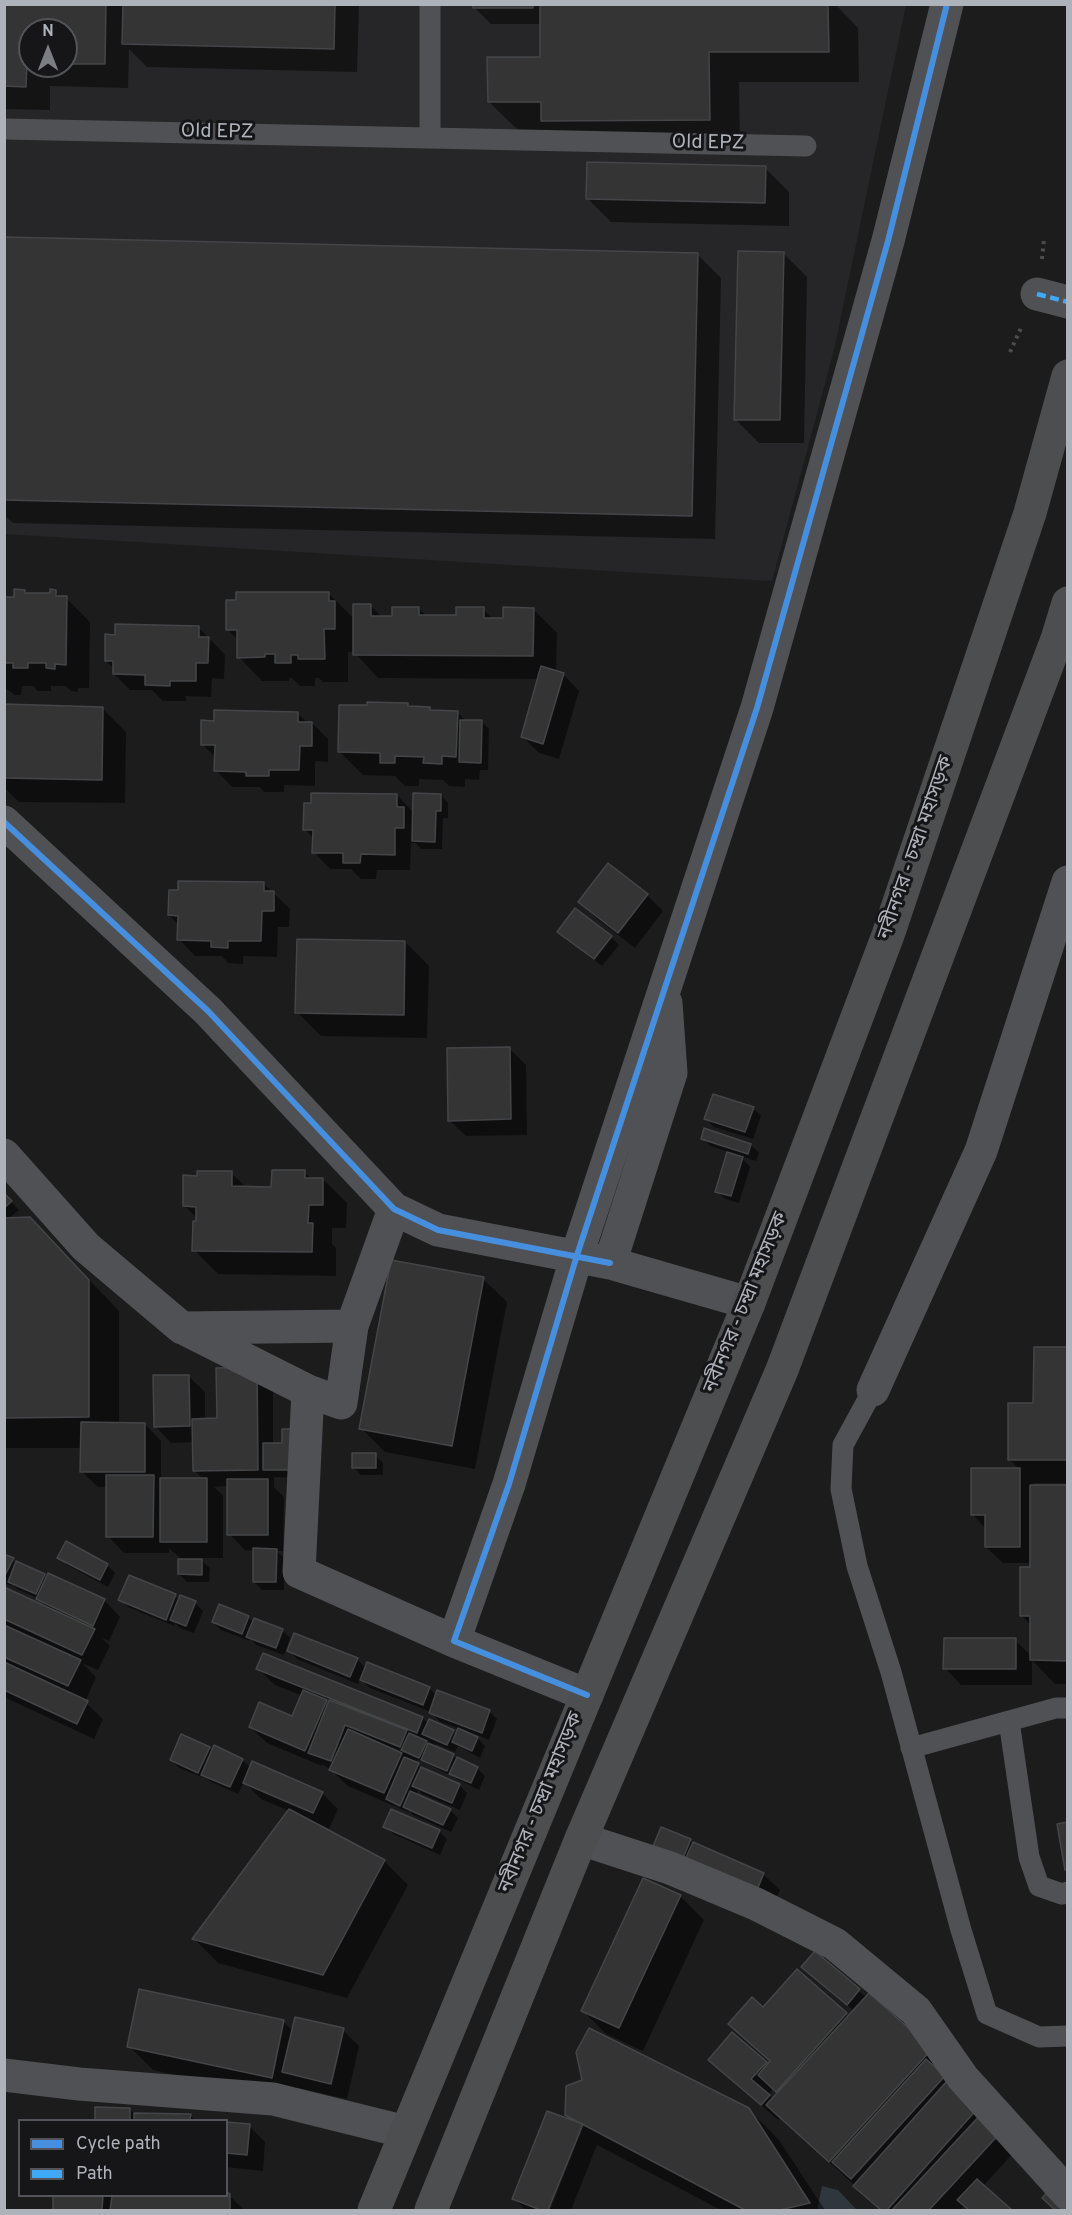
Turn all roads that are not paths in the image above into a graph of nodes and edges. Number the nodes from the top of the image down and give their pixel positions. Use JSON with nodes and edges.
{"nodes":[{"id":1,"x":430,"y":4,"type":"edge"},
{"id":2,"x":947,"y":4,"type":"edge"},
{"id":3,"x":4,"y":129,"type":"edge"},
{"id":4,"x":430,"y":137,"type":"junction"},
{"id":5,"x":806,"y":146,"type":"dead end"},
{"id":6,"x":1068,"y":376,"type":"edge"},
{"id":7,"x":1068,"y":603,"type":"edge"},
{"id":8,"x":1062,"y":638,"type":"edge"},
{"id":9,"x":4,"y":822,"type":"edge"},
{"id":10,"x":1068,"y":882,"type":"edge"},
{"id":11,"x":665,"y":989,"type":"junction"},
{"id":12,"x":4,"y":1155,"type":"edge"},
{"id":13,"x":394,"y":1209,"type":"junction"},
{"id":14,"x":577,"y":1256,"type":"junction"},
{"id":15,"x":610,"y":1263,"type":"junction"},
{"id":16,"x":749,"y":1303,"type":"junction"},
{"id":17,"x":352,"y":1326,"type":"junction"},
{"id":18,"x":182,"y":1328,"type":"junction"},
{"id":19,"x":873,"y":1390,"type":"joint"},
{"id":20,"x":308,"y":1391,"type":"junction"},
{"id":21,"x":454,"y":1641,"type":"junction"},
{"id":22,"x":587,"y":1695,"type":"junction"},
{"id":23,"x":1068,"y":1708,"type":"edge"},
{"id":24,"x":1009,"y":1721,"type":"junction"},
{"id":25,"x":911,"y":1748,"type":"junction"},
{"id":26,"x":580,"y":1839,"type":"junction"},
{"id":27,"x":1068,"y":1892,"type":"edge"},
{"id":28,"x":1068,"y":2036,"type":"edge"},
{"id":29,"x":4,"y":2075,"type":"edge"},
{"id":30,"x":406,"y":2132,"type":"junction"},
{"id":31,"x":1068,"y":2194,"type":"edge"},
{"id":32,"x":374,"y":2211,"type":"edge"},
{"id":33,"x":431,"y":2211,"type":"edge"}],
"edges":[{"from":1,"to":4,"type":"lane"},
{"from":2,"to":11,"type":"street"},
{"from":3,"to":4,"type":"lane","name":"Old EPZ"},
{"from":4,"to":5,"type":"lane","name":"Old EPZ"},
{"from":6,"to":16,"type":"highway","name":"নবীনগর - চন্দ্রা মহাসড়ক"},
{"from":7,"to":8,"type":"highway"},
{"from":8,"to":26,"type":"highway"},
{"from":9,"to":13,"type":"street"},
{"from":10,"to":19,"type":"street"},
{"from":11,"to":14,"type":"street"},
{"from":11,"to":15,"type":"street"},
{"from":12,"to":18,"type":"street"},
{"from":13,"to":14,"type":"street"},
{"from":13,"to":17,"type":"street"},
{"from":14,"to":15,"type":"street"},
{"from":14,"to":21,"type":"street"},
{"from":15,"to":16,"type":"street"},
{"from":16,"to":22,"type":"highway","name":"নবীনগর - চন্দ্রা মহাসড়ক"},
{"from":17,"to":18,"type":"street"},
{"from":17,"to":20,"type":"street"},
{"from":18,"to":20,"type":"street"},
{"from":19,"to":25,"type":"lane"},
{"from":20,"to":21,"type":"street"},
{"from":21,"to":22,"type":"street"},
{"from":22,"to":30,"type":"highway","name":"নবীনগর - চন্দ্রা মহাসড়ক"},
{"from":23,"to":24,"type":"lane"},
{"from":24,"to":25,"type":"lane"},
{"from":24,"to":27,"type":"lane"},
{"from":25,"to":28,"type":"lane"},
{"from":26,"to":31,"type":"street"},
{"from":26,"to":33,"type":"highway"},
{"from":29,"to":30,"type":"street"},
{"from":30,"to":32,"type":"highway","name":"নবীনগর - চন্দ্রা মহাসড়ক"}]}
